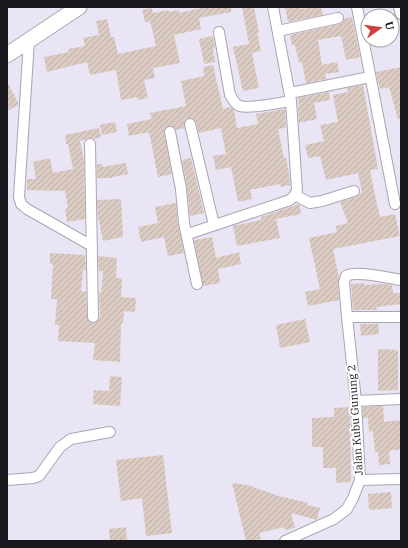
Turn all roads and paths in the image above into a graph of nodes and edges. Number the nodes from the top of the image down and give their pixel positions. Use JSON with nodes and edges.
{"nodes":[{"id":1,"x":79,"y":7,"type":"edge"},
{"id":2,"x":273,"y":7,"type":"edge"},
{"id":3,"x":357,"y":7,"type":"edge"},
{"id":4,"x":399,"y":7,"type":"edge"},
{"id":5,"x":401,"y":14,"type":"edge"},
{"id":6,"x":338,"y":18,"type":"dead end"},
{"id":7,"x":278,"y":31,"type":"junction"},
{"id":8,"x":219,"y":32,"type":"dead end"},
{"id":9,"x":29,"y":40,"type":"junction"},
{"id":10,"x":7,"y":55,"type":"edge"},
{"id":11,"x":370,"y":77,"type":"junction"},
{"id":12,"x":290,"y":97,"type":"junction"},
{"id":13,"x":190,"y":124,"type":"dead end"},
{"id":14,"x":170,"y":132,"type":"dead end"},
{"id":15,"x":90,"y":144,"type":"dead end"},
{"id":16,"x":354,"y":191,"type":"dead end"},
{"id":17,"x":295,"y":195,"type":"junction"},
{"id":18,"x":395,"y":204,"type":"dead end"},
{"id":19,"x":214,"y":225,"type":"junction"},
{"id":20,"x":188,"y":234,"type":"junction"},
{"id":21,"x":92,"y":246,"type":"junction"},
{"id":22,"x":401,"y":280,"type":"edge"},
{"id":23,"x":197,"y":284,"type":"dead end"},
{"id":24,"x":93,"y":317,"type":"dead end"},
{"id":25,"x":347,"y":317,"type":"junction"},
{"id":26,"x":401,"y":318,"type":"edge"},
{"id":27,"x":401,"y":399,"type":"edge"},
{"id":28,"x":356,"y":401,"type":"junction"},
{"id":29,"x":110,"y":432,"type":"dead end"},
{"id":30,"x":401,"y":479,"type":"edge"},
{"id":31,"x":7,"y":480,"type":"edge"},
{"id":32,"x":360,"y":480,"type":"junction"},
{"id":33,"x":285,"y":541,"type":"edge"}],
"edges":[{"from":1,"to":9,"type":"main road"},
{"from":2,"to":7,"type":"street"},
{"from":3,"to":11,"type":"street"},
{"from":4,"to":5,"type":"street"},
{"from":6,"to":7,"type":"street"},
{"from":7,"to":12,"type":"street"},
{"from":8,"to":12,"type":"street"},
{"from":9,"to":10,"type":"main road"},
{"from":9,"to":21,"type":"street"},
{"from":11,"to":12,"type":"street"},
{"from":11,"to":18,"type":"street"},
{"from":12,"to":17,"type":"street"},
{"from":13,"to":19,"type":"street"},
{"from":14,"to":20,"type":"street"},
{"from":15,"to":21,"type":"street"},
{"from":16,"to":17,"type":"street"},
{"from":17,"to":19,"type":"street"},
{"from":19,"to":20,"type":"street"},
{"from":20,"to":23,"type":"street"},
{"from":21,"to":24,"type":"street"},
{"from":22,"to":25,"type":"street","name":"Jalan Kubu Gunung 2"},
{"from":25,"to":26,"type":"street"},
{"from":25,"to":28,"type":"street","name":"Jalan Kubu Gunung 2"},
{"from":27,"to":28,"type":"street"},
{"from":28,"to":32,"type":"street","name":"Jalan Kubu Gunung 2"},
{"from":29,"to":31,"type":"street"},
{"from":30,"to":32,"type":"street"},
{"from":32,"to":33,"type":"street","name":"Jalan Kubu Gunung 2"}]}
